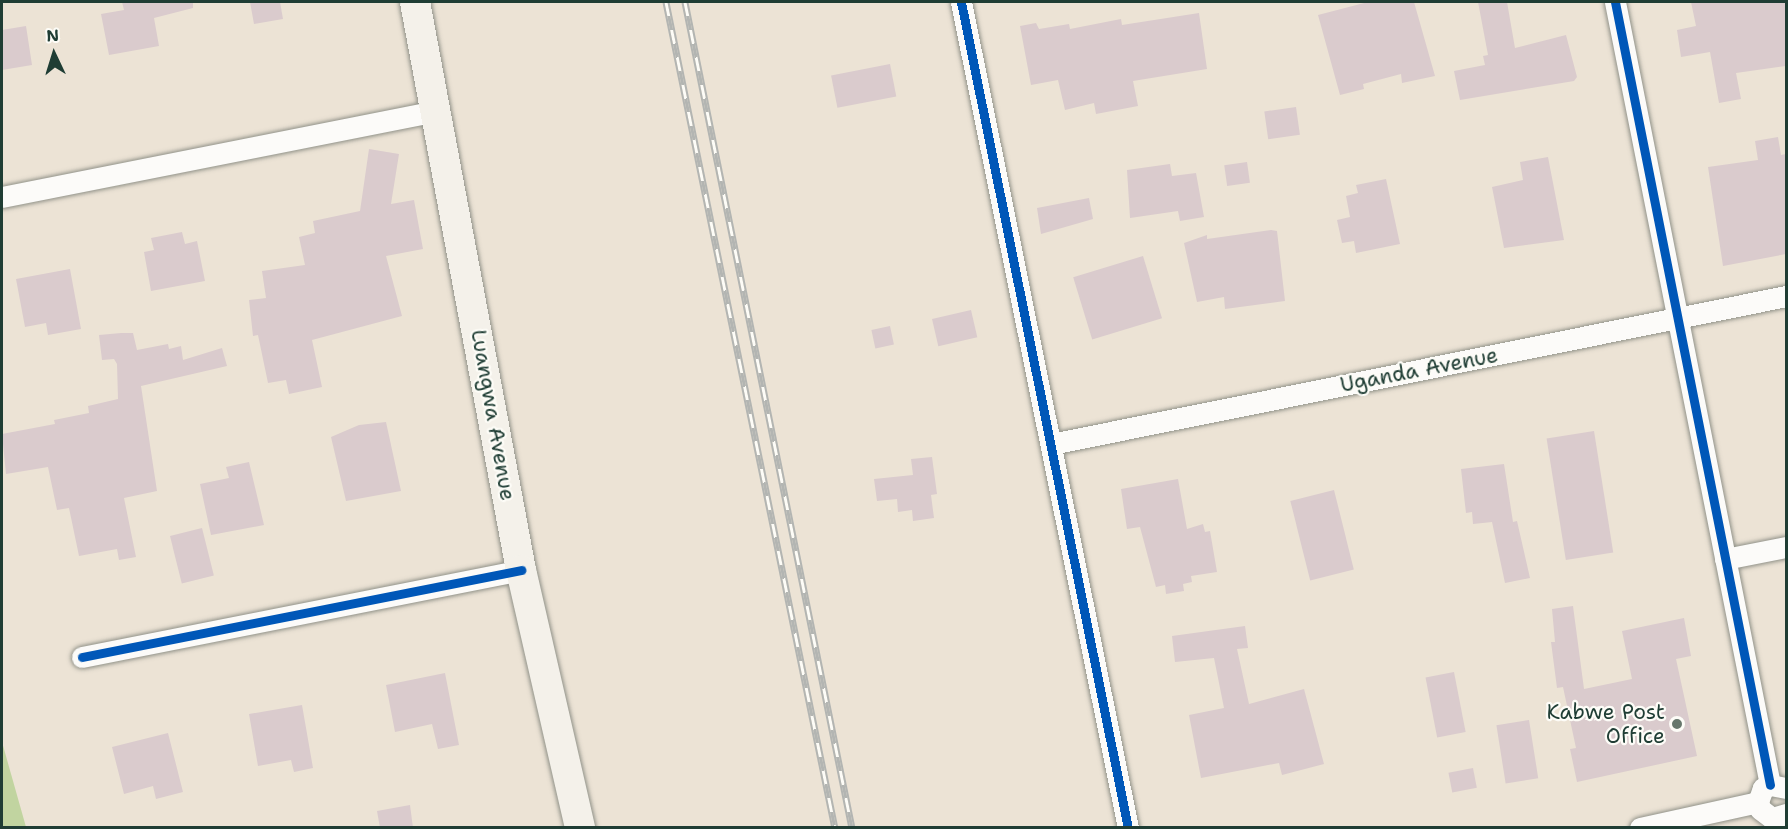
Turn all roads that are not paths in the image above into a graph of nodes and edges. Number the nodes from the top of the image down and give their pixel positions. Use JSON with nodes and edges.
{"nodes":[{"id":1,"x":415,"y":2,"type":"edge"},
{"id":2,"x":961,"y":2,"type":"edge"},
{"id":3,"x":1615,"y":2,"type":"edge"},
{"id":4,"x":437,"y":111,"type":"junction"},
{"id":5,"x":2,"y":197,"type":"edge"},
{"id":6,"x":1786,"y":296,"type":"edge"},
{"id":7,"x":1678,"y":318,"type":"junction"},
{"id":8,"x":1051,"y":444,"type":"junction"},
{"id":9,"x":1786,"y":547,"type":"edge"},
{"id":10,"x":1725,"y":559,"type":"junction"},
{"id":11,"x":521,"y":570,"type":"junction"},
{"id":12,"x":82,"y":657,"type":"dead end"},
{"id":13,"x":1771,"y":791,"type":"edge"},
{"id":14,"x":1782,"y":820,"type":"edge"},
{"id":15,"x":580,"y":828,"type":"edge"},
{"id":16,"x":1128,"y":828,"type":"edge"},
{"id":17,"x":1640,"y":828,"type":"edge"}],
"edges":[{"from":1,"to":4,"type":"main road","name":"Luangwa Avenue"},
{"from":2,"to":8,"type":"street"},
{"from":3,"to":7,"type":"street"},
{"from":4,"to":5,"type":"street"},
{"from":4,"to":11,"type":"main road","name":"Luangwa Avenue"},
{"from":6,"to":7,"type":"street","name":"Uganda Avenue"},
{"from":7,"to":8,"type":"street","name":"Uganda Avenue"},
{"from":7,"to":10,"type":"street"},
{"from":8,"to":16,"type":"street"},
{"from":9,"to":10,"type":"street"},
{"from":10,"to":13,"type":"street"},
{"from":11,"to":12,"type":"street"},
{"from":11,"to":15,"type":"main road","name":"Luangwa Avenue"},
{"from":13,"to":14,"type":"street"},
{"from":13,"to":17,"type":"street"}]}
